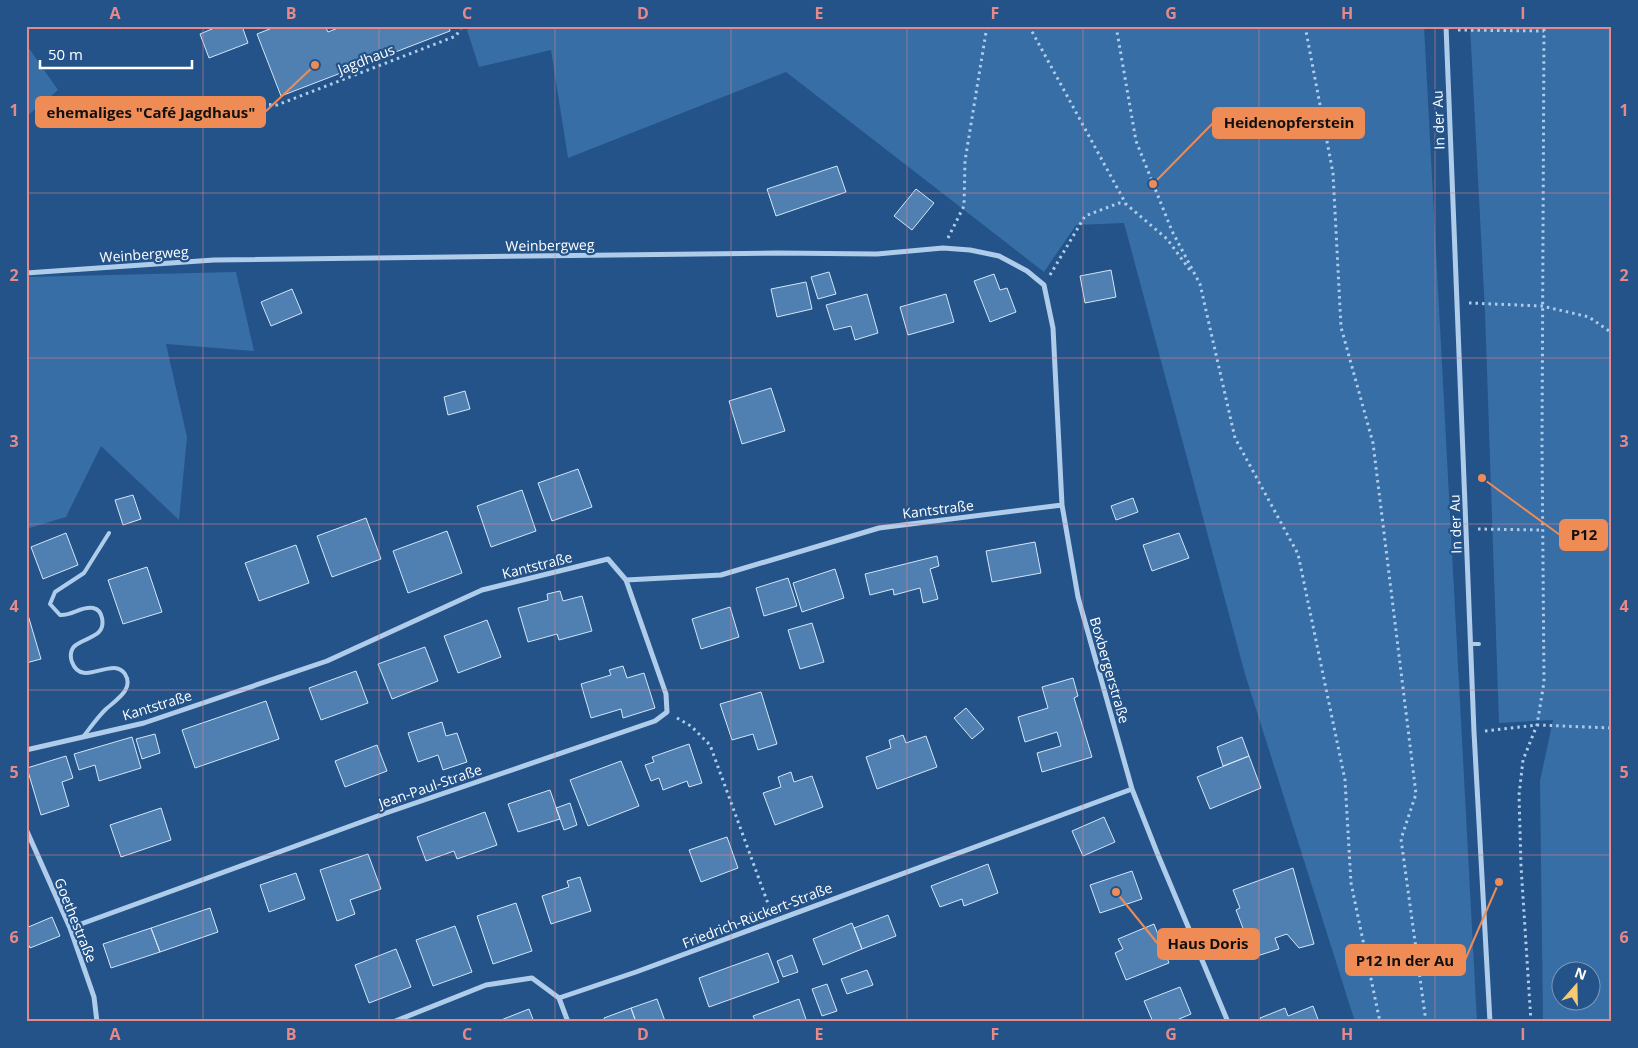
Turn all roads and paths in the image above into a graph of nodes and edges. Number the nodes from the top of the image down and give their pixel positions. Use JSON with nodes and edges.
{"nodes":[{"id":1,"x":462,"y":26,"type":"edge"},
{"id":2,"x":987,"y":26,"type":"edge"},
{"id":3,"x":1029,"y":26,"type":"edge"},
{"id":4,"x":1116,"y":26,"type":"edge"},
{"id":5,"x":1305,"y":26,"type":"edge"},
{"id":6,"x":1544,"y":26,"type":"edge"},
{"id":7,"x":1446,"y":28,"type":"edge"},
{"id":8,"x":1453,"y":30,"type":"joint"},
{"id":9,"x":1544,"y":31,"type":"junction"},
{"id":10,"x":243,"y":103,"type":"dead end"},
{"id":11,"x":1126,"y":204,"type":"junction"},
{"id":12,"x":943,"y":248,"type":"junction"},
{"id":13,"x":26,"y":273,"type":"edge"},
{"id":14,"x":1200,"y":284,"type":"junction"},
{"id":15,"x":1044,"y":285,"type":"junction"},
{"id":16,"x":1457,"y":302,"type":"junction"},
{"id":17,"x":1542,"y":306,"type":"junction"},
{"id":18,"x":1612,"y":333,"type":"edge"},
{"id":19,"x":1062,"y":505,"type":"junction"},
{"id":20,"x":1467,"y":529,"type":"junction"},
{"id":21,"x":1543,"y":530,"type":"junction"},
{"id":22,"x":109,"y":533,"type":"dead end"},
{"id":23,"x":626,"y":580,"type":"junction"},
{"id":24,"x":1471,"y":644,"type":"junction"},
{"id":25,"x":1479,"y":644,"type":"dead end"},
{"id":26,"x":1537,"y":725,"type":"junction"},
{"id":27,"x":691,"y":726,"type":"dead end"},
{"id":28,"x":1612,"y":728,"type":"edge"},
{"id":29,"x":1474,"y":732,"type":"junction"},
{"id":30,"x":83,"y":737,"type":"junction"},
{"id":31,"x":26,"y":750,"type":"edge"},
{"id":32,"x":1132,"y":789,"type":"junction"},
{"id":33,"x":26,"y":829,"type":"edge"},
{"id":34,"x":774,"y":920,"type":"junction"},
{"id":35,"x":70,"y":928,"type":"junction"},
{"id":36,"x":559,"y":998,"type":"junction"},
{"id":37,"x":97,"y":1022,"type":"edge"},
{"id":38,"x":393,"y":1022,"type":"edge"},
{"id":39,"x":568,"y":1022,"type":"edge"},
{"id":40,"x":1228,"y":1022,"type":"edge"},
{"id":41,"x":1380,"y":1022,"type":"edge"},
{"id":42,"x":1426,"y":1022,"type":"edge"},
{"id":43,"x":1490,"y":1022,"type":"edge"},
{"id":44,"x":1531,"y":1022,"type":"edge"}],
"edges":[{"from":1,"to":10,"type":"path","name":"Jagdhaus"},
{"from":2,"to":12,"type":"path"},
{"from":3,"to":11,"type":"path"},
{"from":4,"to":14,"type":"path"},
{"from":5,"to":42,"type":"path"},
{"from":6,"to":9,"type":"path"},
{"from":7,"to":8,"type":"lane"},
{"from":7,"to":16,"type":"street","name":"In der Au"},
{"from":8,"to":9,"type":"path"},
{"from":9,"to":17,"type":"path"},
{"from":11,"to":14,"type":"path"},
{"from":11,"to":15,"type":"path"},
{"from":12,"to":13,"type":"street","name":"Weinbergweg"},
{"from":12,"to":15,"type":"street","name":"Weinbergweg"},
{"from":14,"to":41,"type":"path"},
{"from":15,"to":19,"type":"street","name":"Boxbergerstraße"},
{"from":16,"to":17,"type":"path"},
{"from":16,"to":20,"type":"street","name":"In der Au"},
{"from":17,"to":18,"type":"path"},
{"from":17,"to":21,"type":"path"},
{"from":19,"to":23,"type":"street","name":"Kantstraße"},
{"from":19,"to":32,"type":"street","name":"Boxbergerstraße"},
{"from":20,"to":21,"type":"path"},
{"from":20,"to":24,"type":"street","name":"In der Au"},
{"from":21,"to":26,"type":"path"},
{"from":22,"to":30,"type":"lane"},
{"from":23,"to":30,"type":"street","name":"Kantstraße"},
{"from":23,"to":35,"type":"street","name":"Jean-Paul-Straße"},
{"from":24,"to":25,"type":"lane"},
{"from":24,"to":29,"type":"street","name":"In der Au"},
{"from":26,"to":28,"type":"path"},
{"from":26,"to":29,"type":"path"},
{"from":26,"to":44,"type":"path"},
{"from":27,"to":34,"type":"path"},
{"from":29,"to":43,"type":"street","name":"In der Au"},
{"from":30,"to":31,"type":"street","name":"Kantstraße"},
{"from":32,"to":34,"type":"street","name":"Friedrich-Rückert-Straße"},
{"from":32,"to":40,"type":"street","name":"Boxbergerstraße"},
{"from":33,"to":35,"type":"street","name":"Goethestraße"},
{"from":34,"to":36,"type":"street","name":"Friedrich-Rückert-Straße"},
{"from":35,"to":37,"type":"street","name":"Goethestraße"},
{"from":36,"to":38,"type":"street"},
{"from":36,"to":39,"type":"street"}]}
